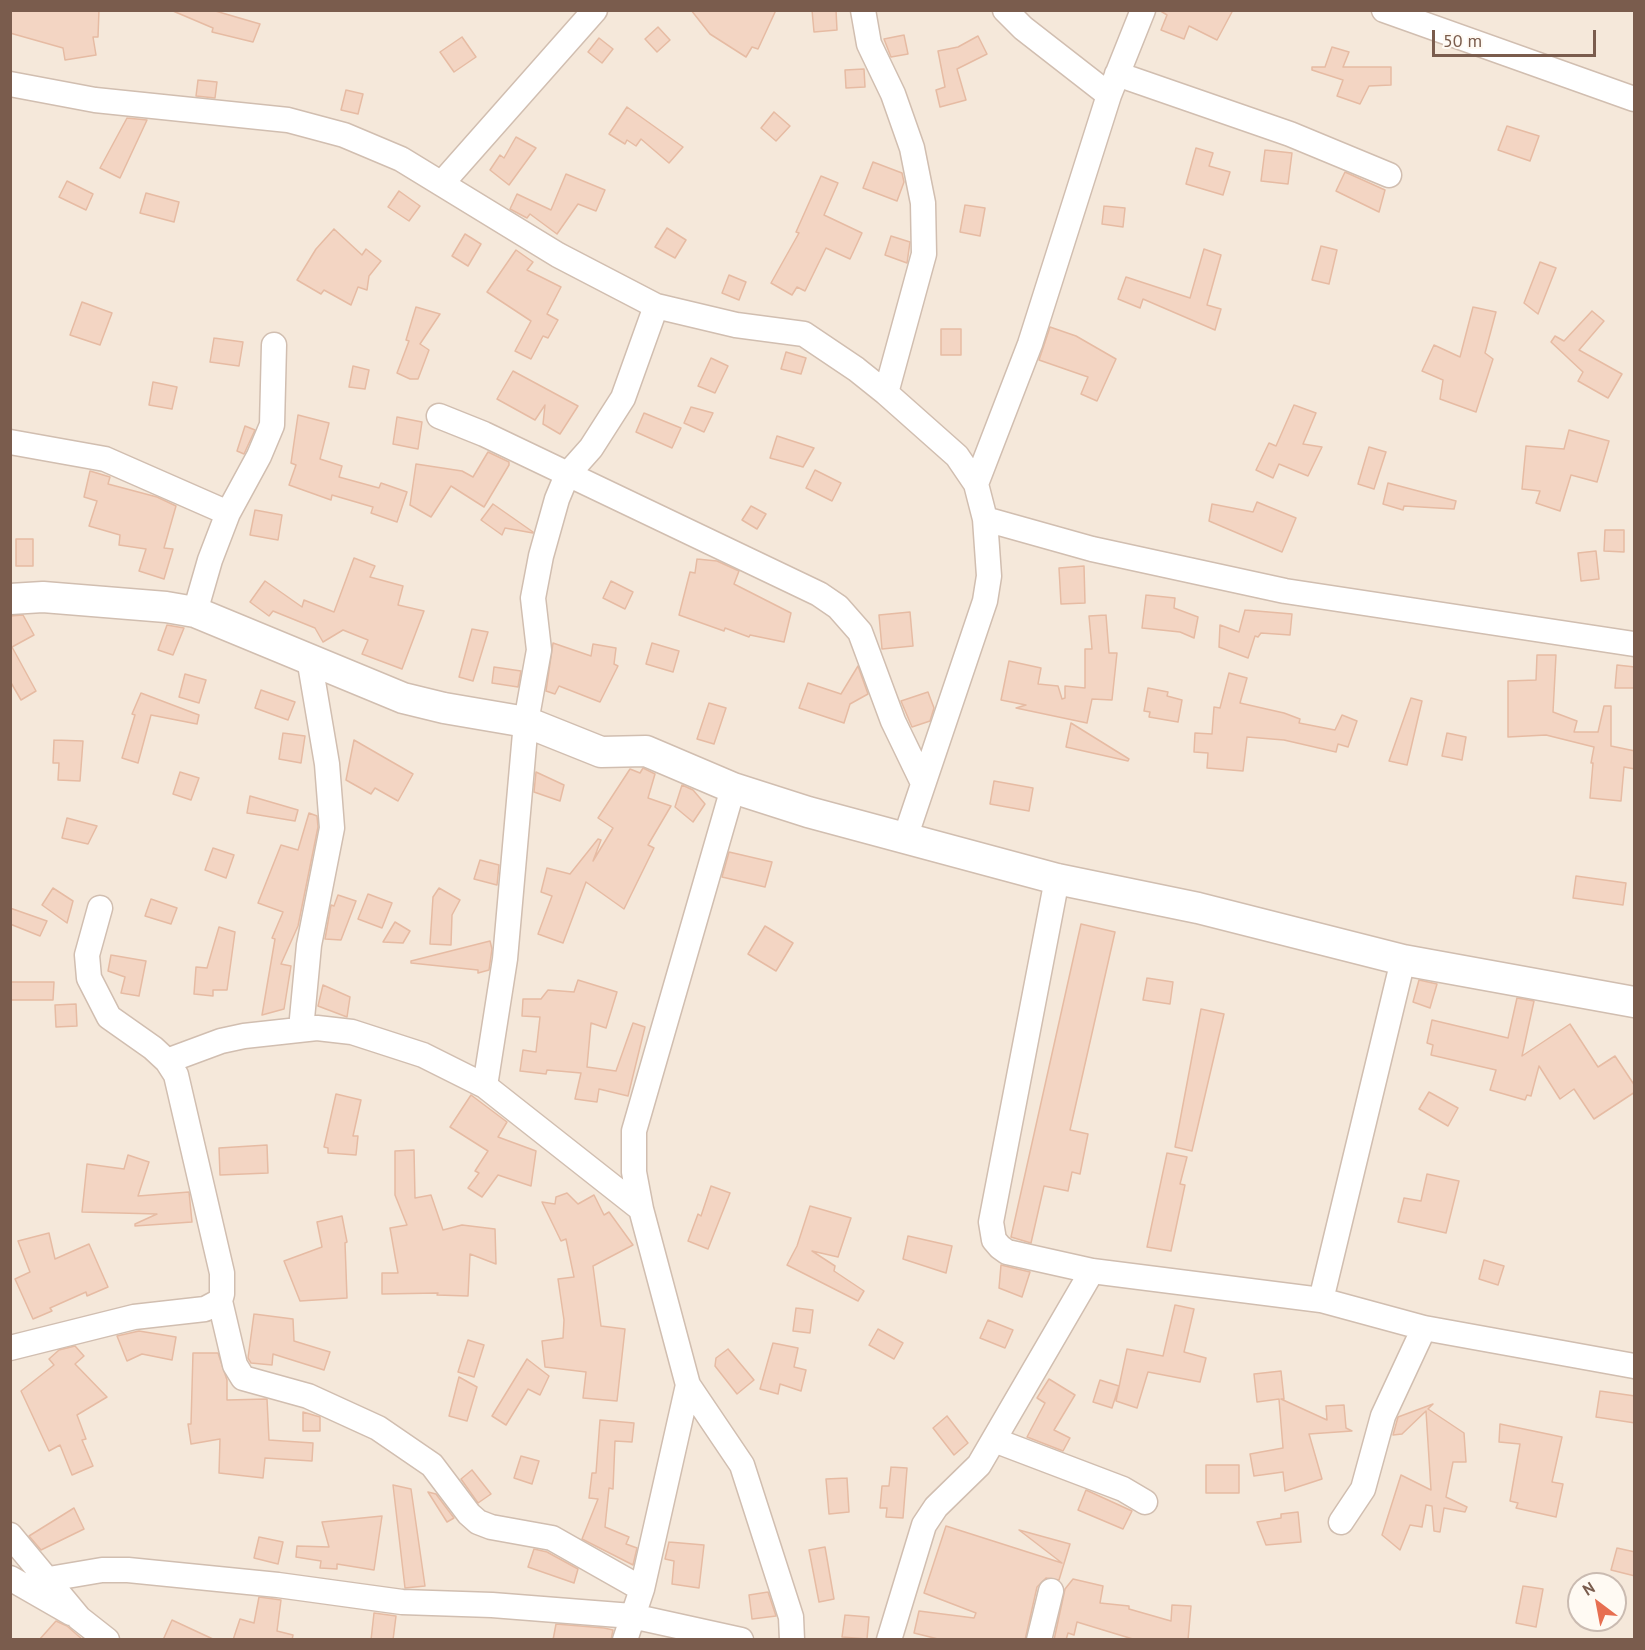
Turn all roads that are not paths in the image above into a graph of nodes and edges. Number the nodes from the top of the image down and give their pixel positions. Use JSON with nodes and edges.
{"nodes":[{"id":1,"x":594,"y":10,"type":"edge"},
{"id":2,"x":863,"y":10,"type":"edge"},
{"id":3,"x":1005,"y":10,"type":"edge"},
{"id":4,"x":1143,"y":10,"type":"edge"},
{"id":5,"x":1384,"y":10,"type":"edge"},
{"id":6,"x":10,"y":84,"type":"edge"},
{"id":7,"x":1113,"y":84,"type":"junction"},
{"id":8,"x":1635,"y":99,"type":"edge"},
{"id":9,"x":1389,"y":175,"type":"dead end"},
{"id":10,"x":443,"y":182,"type":"junction"},
{"id":11,"x":656,"y":306,"type":"junction"},
{"id":12,"x":274,"y":345,"type":"dead end"},
{"id":13,"x":886,"y":393,"type":"junction"},
{"id":14,"x":439,"y":416,"type":"dead end"},
{"id":15,"x":10,"y":442,"type":"edge"},
{"id":16,"x":567,"y":475,"type":"junction"},
{"id":17,"x":976,"y":484,"type":"junction"},
{"id":18,"x":228,"y":513,"type":"junction"},
{"id":19,"x":985,"y":519,"type":"junction"},
{"id":20,"x":10,"y":599,"type":"edge"},
{"id":21,"x":195,"y":612,"type":"junction"},
{"id":22,"x":1635,"y":644,"type":"edge"},
{"id":23,"x":309,"y":658,"type":"junction"},
{"id":24,"x":526,"y":723,"type":"junction"},
{"id":25,"x":922,"y":781,"type":"junction"},
{"id":26,"x":733,"y":788,"type":"junction"},
{"id":27,"x":905,"y":838,"type":"junction"},
{"id":28,"x":1057,"y":879,"type":"junction"},
{"id":29,"x":100,"y":908,"type":"dead end"},
{"id":30,"x":1403,"y":960,"type":"junction"},
{"id":31,"x":1635,"y":1002,"type":"edge"},
{"id":32,"x":301,"y":1029,"type":"junction"},
{"id":33,"x":167,"y":1061,"type":"junction"},
{"id":34,"x":485,"y":1086,"type":"junction"},
{"id":35,"x":641,"y":1209,"type":"junction"},
{"id":36,"x":1092,"y":1271,"type":"junction"},
{"id":37,"x":1321,"y":1300,"type":"junction"},
{"id":38,"x":220,"y":1301,"type":"junction"},
{"id":39,"x":1424,"y":1328,"type":"junction"},
{"id":40,"x":10,"y":1348,"type":"edge"},
{"id":41,"x":1635,"y":1366,"type":"edge"},
{"id":42,"x":688,"y":1385,"type":"junction"},
{"id":43,"x":994,"y":1440,"type":"junction"},
{"id":44,"x":1145,"y":1502,"type":"dead end"},
{"id":45,"x":1341,"y":1522,"type":"dead end"},
{"id":46,"x":10,"y":1535,"type":"edge"},
{"id":47,"x":10,"y":1578,"type":"edge"},
{"id":48,"x":49,"y":1579,"type":"junction"},
{"id":49,"x":642,"y":1589,"type":"junction"},
{"id":50,"x":1051,"y":1591,"type":"dead end"},
{"id":51,"x":632,"y":1616,"type":"junction"},
{"id":52,"x":79,"y":1618,"type":"junction"},
{"id":53,"x":107,"y":1640,"type":"edge"},
{"id":54,"x":625,"y":1640,"type":"edge"},
{"id":55,"x":741,"y":1640,"type":"edge"},
{"id":56,"x":792,"y":1640,"type":"edge"},
{"id":57,"x":889,"y":1640,"type":"edge"},
{"id":58,"x":1039,"y":1640,"type":"edge"}],
"edges":[{"from":1,"to":10,"type":"street"},
{"from":2,"to":13,"type":"street"},
{"from":3,"to":7,"type":"street"},
{"from":4,"to":7,"type":"street"},
{"from":5,"to":8,"type":"street"},
{"from":6,"to":10,"type":"street"},
{"from":7,"to":9,"type":"street"},
{"from":7,"to":17,"type":"street"},
{"from":10,"to":11,"type":"street"},
{"from":11,"to":13,"type":"street"},
{"from":11,"to":16,"type":"street"},
{"from":12,"to":18,"type":"street"},
{"from":13,"to":17,"type":"street"},
{"from":14,"to":16,"type":"street"},
{"from":15,"to":18,"type":"street"},
{"from":16,"to":24,"type":"street"},
{"from":16,"to":25,"type":"street"},
{"from":17,"to":19,"type":"street"},
{"from":18,"to":21,"type":"street"},
{"from":19,"to":22,"type":"street"},
{"from":19,"to":25,"type":"street"},
{"from":20,"to":21,"type":"street"},
{"from":21,"to":23,"type":"street"},
{"from":23,"to":24,"type":"street"},
{"from":23,"to":32,"type":"street"},
{"from":24,"to":26,"type":"street"},
{"from":24,"to":34,"type":"street"},
{"from":25,"to":27,"type":"street"},
{"from":26,"to":27,"type":"street"},
{"from":26,"to":35,"type":"street"},
{"from":27,"to":28,"type":"street"},
{"from":28,"to":30,"type":"street"},
{"from":28,"to":36,"type":"street"},
{"from":29,"to":33,"type":"street"},
{"from":30,"to":31,"type":"street"},
{"from":30,"to":37,"type":"street"},
{"from":32,"to":33,"type":"street"},
{"from":32,"to":34,"type":"street"},
{"from":33,"to":38,"type":"street"},
{"from":34,"to":35,"type":"street"},
{"from":35,"to":42,"type":"street"},
{"from":36,"to":37,"type":"street"},
{"from":36,"to":43,"type":"street"},
{"from":37,"to":39,"type":"street"},
{"from":38,"to":40,"type":"street"},
{"from":38,"to":49,"type":"street"},
{"from":39,"to":41,"type":"street"},
{"from":39,"to":45,"type":"street"},
{"from":42,"to":49,"type":"street"},
{"from":42,"to":56,"type":"street"},
{"from":43,"to":44,"type":"street"},
{"from":43,"to":57,"type":"street"},
{"from":46,"to":48,"type":"street"},
{"from":47,"to":52,"type":"street"},
{"from":48,"to":51,"type":"street"},
{"from":48,"to":52,"type":"street"},
{"from":49,"to":51,"type":"street"},
{"from":50,"to":58,"type":"street"},
{"from":51,"to":54,"type":"street"},
{"from":51,"to":55,"type":"street"},
{"from":52,"to":53,"type":"street"}]}
